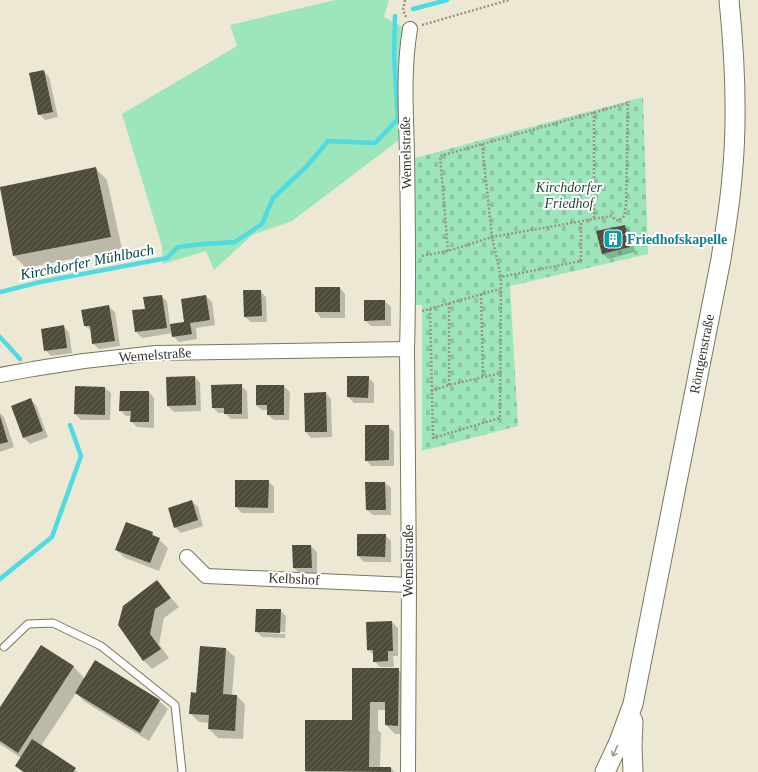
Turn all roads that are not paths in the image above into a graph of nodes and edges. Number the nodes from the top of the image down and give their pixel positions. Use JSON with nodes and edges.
{"nodes":[{"id":1,"x":729,"y":0,"type":"edge"},
{"id":2,"x":410,"y":29,"type":"road end"},
{"id":3,"x":407,"y":349,"type":"junction"},
{"id":4,"x":0,"y":375,"type":"edge"},
{"id":5,"x":187,"y":557,"type":"dead end"},
{"id":6,"x":408,"y":584,"type":"junction"},
{"id":7,"x":4,"y":647,"type":"dead end"},
{"id":8,"x":633,"y":704,"type":"junction"},
{"id":9,"x":182,"y":772,"type":"edge"},
{"id":10,"x":408,"y":772,"type":"edge"},
{"id":11,"x":605,"y":772,"type":"edge"},
{"id":12,"x":633,"y":772,"type":"edge"}],
"edges":[{"from":1,"to":8,"type":"main road","name":"Röntgenstraße"},
{"from":2,"to":3,"type":"street","name":"Wemelstraße"},
{"from":3,"to":4,"type":"street","name":"Wemelstraße"},
{"from":3,"to":6,"type":"street","name":"Wemelstraße"},
{"from":5,"to":6,"type":"street","name":"Kelbshof"},
{"from":6,"to":10,"type":"street","name":"Wemelstraße"},
{"from":7,"to":9,"type":"lane"},
{"from":8,"to":11,"type":"main road","name":"Röntgenstraße","one_way":true},
{"from":8,"to":12,"type":"main road","name":"Röntgenstraße"}]}
